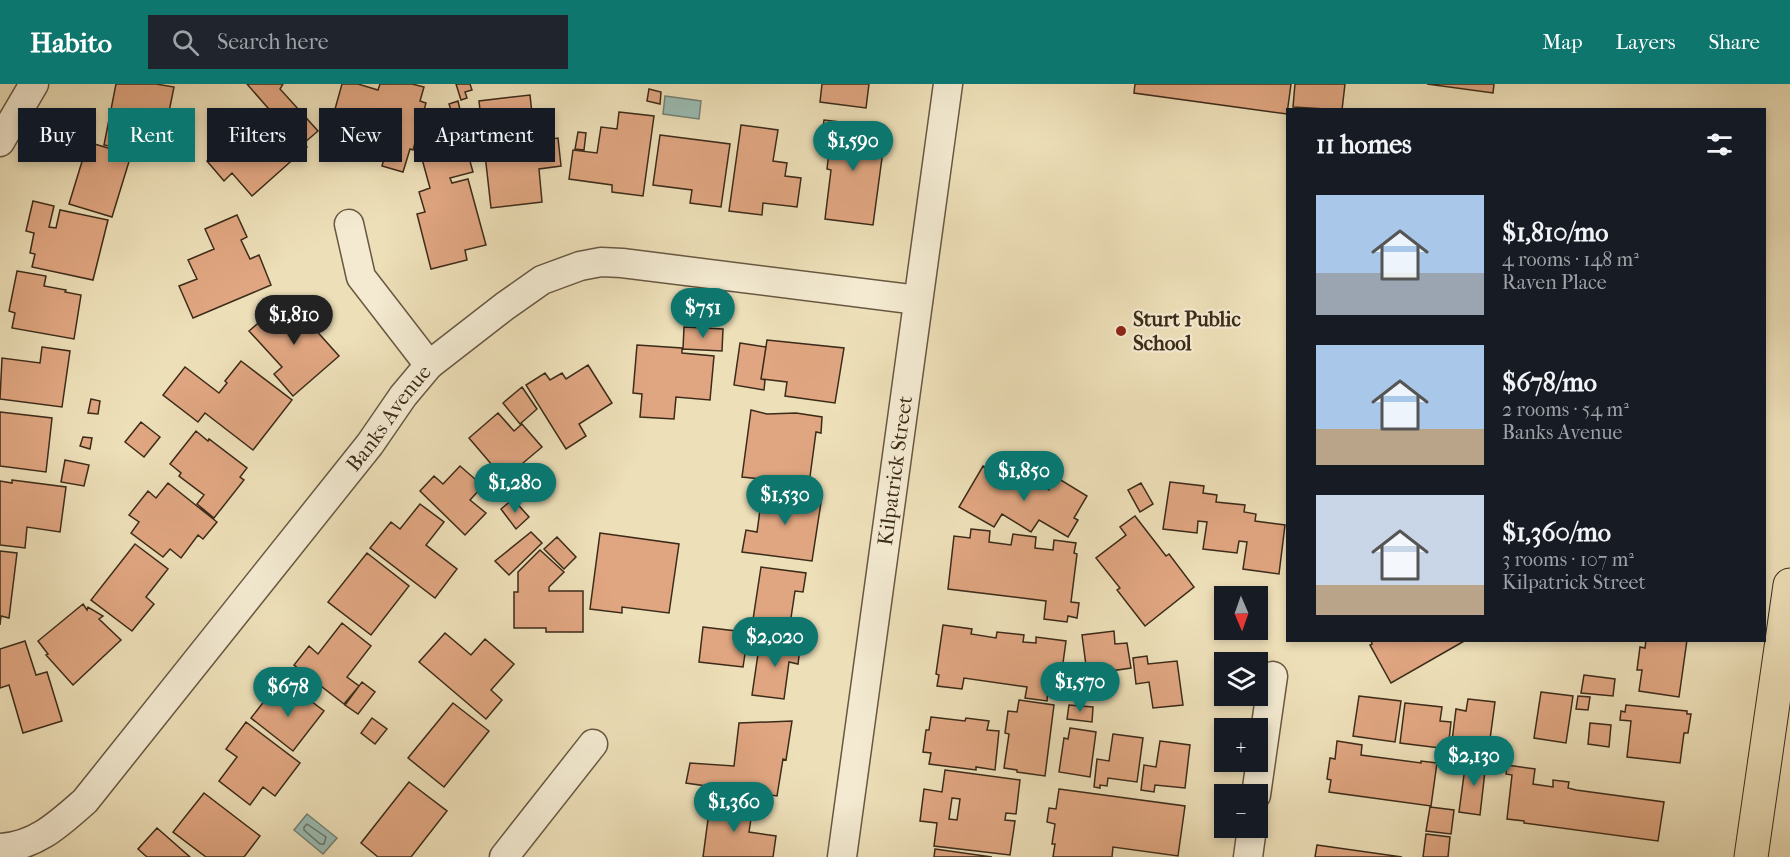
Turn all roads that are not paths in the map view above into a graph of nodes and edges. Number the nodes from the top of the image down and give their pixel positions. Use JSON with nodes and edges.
{"nodes":[{"id":1,"x":34,"y":84,"type":"edge"},
{"id":2,"x":948,"y":84,"type":"edge"},
{"id":3,"x":0,"y":142,"type":"edge"},
{"id":4,"x":349,"y":224,"type":"dead end"},
{"id":5,"x":918,"y":300,"type":"junction"},
{"id":6,"x":429,"y":365,"type":"junction"},
{"id":7,"x":1790,"y":585,"type":"edge"},
{"id":8,"x":1273,"y":676,"type":"dead end"},
{"id":9,"x":593,"y":744,"type":"dead end"},
{"id":10,"x":1258,"y":784,"type":"edge"},
{"id":11,"x":1251,"y":838,"type":"edge"},
{"id":12,"x":0,"y":849,"type":"edge"},
{"id":13,"x":504,"y":857,"type":"edge"},
{"id":14,"x":842,"y":857,"type":"edge"},
{"id":15,"x":1248,"y":857,"type":"edge"},
{"id":16,"x":1750,"y":857,"type":"edge"}],
"edges":[{"from":1,"to":3,"type":"street"},
{"from":2,"to":5,"type":"street","name":"Kilpatrick Street"},
{"from":4,"to":6,"type":"street"},
{"from":5,"to":6,"type":"street","name":"Banks Avenue"},
{"from":5,"to":14,"type":"street","name":"Kilpatrick Street"},
{"from":6,"to":12,"type":"street","name":"Banks Avenue"},
{"from":7,"to":16,"type":"main road"},
{"from":8,"to":10,"type":"street"},
{"from":9,"to":13,"type":"street"},
{"from":11,"to":15,"type":"street"}]}
